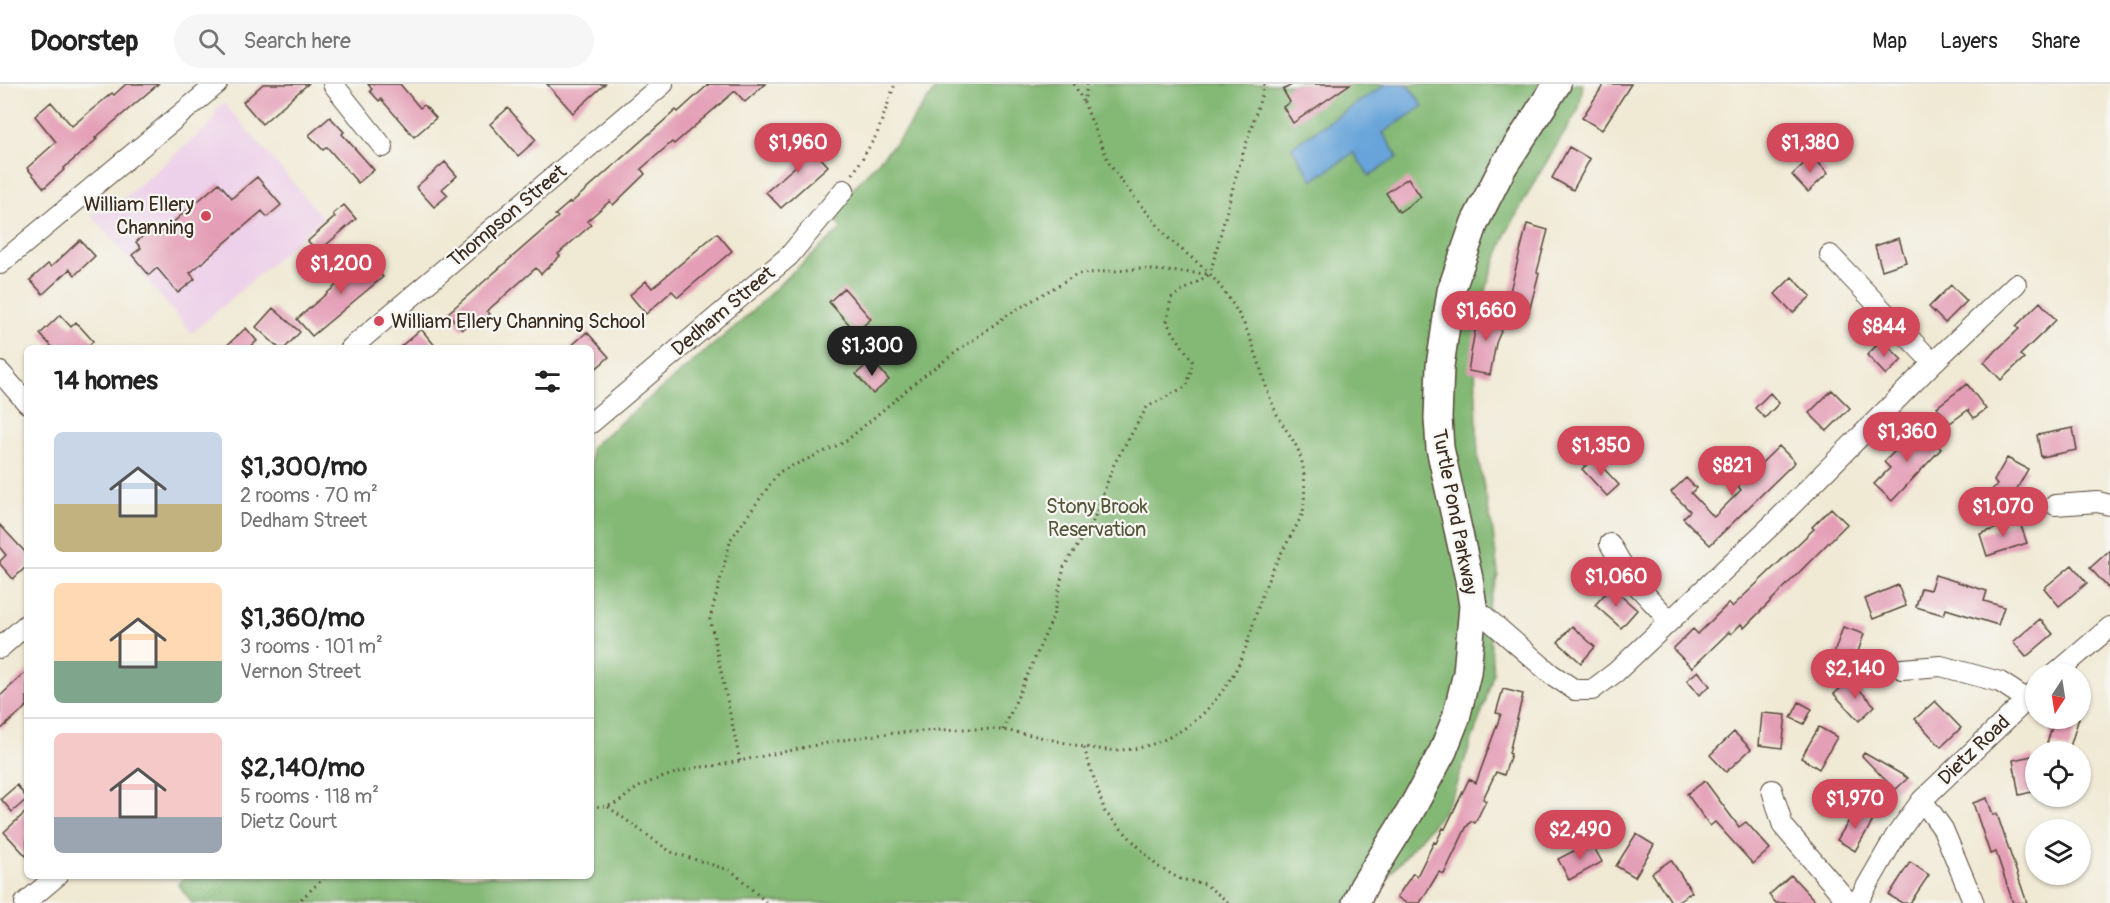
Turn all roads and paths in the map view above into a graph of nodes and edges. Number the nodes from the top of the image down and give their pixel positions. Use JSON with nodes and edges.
{"nodes":[{"id":1,"x":217,"y":84,"type":"edge"},
{"id":2,"x":333,"y":84,"type":"edge"},
{"id":3,"x":663,"y":84,"type":"edge"},
{"id":4,"x":896,"y":84,"type":"edge"},
{"id":5,"x":1074,"y":84,"type":"edge"},
{"id":6,"x":1087,"y":84,"type":"edge"},
{"id":7,"x":1264,"y":84,"type":"edge"},
{"id":8,"x":1557,"y":84,"type":"edge"},
{"id":9,"x":1084,"y":103,"type":"junction"},
{"id":10,"x":383,"y":147,"type":"dead end"},
{"id":11,"x":844,"y":190,"type":"joint"},
{"id":12,"x":1830,"y":255,"type":"dead end"},
{"id":13,"x":0,"y":264,"type":"edge"},
{"id":14,"x":1210,"y":274,"type":"junction"},
{"id":15,"x":2016,"y":284,"type":"dead end"},
{"id":16,"x":355,"y":345,"type":"edge"},
{"id":17,"x":1933,"y":363,"type":"junction"},
{"id":18,"x":0,"y":372,"type":"edge"},
{"id":19,"x":24,"y":400,"type":"edge"},
{"id":20,"x":594,"y":420,"type":"edge"},
{"id":21,"x":2055,"y":505,"type":"dead end"},
{"id":22,"x":2110,"y":505,"type":"edge"},
{"id":23,"x":1610,"y":544,"type":"dead end"},
{"id":24,"x":1473,"y":606,"type":"junction"},
{"id":25,"x":1670,"y":621,"type":"junction"},
{"id":26,"x":24,"y":627,"type":"edge"},
{"id":27,"x":2110,"y":627,"type":"edge"},
{"id":28,"x":0,"y":648,"type":"edge"},
{"id":29,"x":2068,"y":663,"type":"edge"},
{"id":30,"x":1902,"y":669,"type":"dead end"},
{"id":31,"x":2025,"y":692,"type":"edge"},
{"id":32,"x":2025,"y":701,"type":"edge"},
{"id":33,"x":1003,"y":730,"type":"junction"},
{"id":34,"x":1084,"y":748,"type":"junction"},
{"id":35,"x":740,"y":760,"type":"junction"},
{"id":36,"x":1772,"y":790,"type":"dead end"},
{"id":37,"x":1922,"y":800,"type":"junction"},
{"id":38,"x":594,"y":806,"type":"edge"},
{"id":39,"x":608,"y":807,"type":"junction"},
{"id":40,"x":53,"y":879,"type":"edge"},
{"id":41,"x":323,"y":879,"type":"edge"},
{"id":42,"x":25,"y":903,"type":"edge"},
{"id":43,"x":297,"y":903,"type":"edge"},
{"id":44,"x":767,"y":903,"type":"edge"},
{"id":45,"x":1229,"y":903,"type":"edge"},
{"id":46,"x":1356,"y":903,"type":"edge"},
{"id":47,"x":1849,"y":903,"type":"edge"},
{"id":48,"x":1857,"y":903,"type":"edge"},
{"id":49,"x":1974,"y":903,"type":"edge"}],
"edges":[{"from":1,"to":13,"type":"street"},
{"from":2,"to":10,"type":"street"},
{"from":3,"to":16,"type":"street","name":"Thompson Street"},
{"from":4,"to":11,"type":"path"},
{"from":5,"to":9,"type":"path"},
{"from":6,"to":9,"type":"path"},
{"from":7,"to":14,"type":"path"},
{"from":8,"to":24,"type":"main road","name":"Turtle Pond Parkway"},
{"from":9,"to":14,"type":"path"},
{"from":11,"to":20,"type":"street","name":"Dedham Street"},
{"from":12,"to":17,"type":"street"},
{"from":14,"to":33,"type":"path"},
{"from":14,"to":34,"type":"path"},
{"from":14,"to":35,"type":"path"},
{"from":15,"to":17,"type":"street"},
{"from":17,"to":25,"type":"street"},
{"from":18,"to":19,"type":"street"},
{"from":21,"to":22,"type":"street"},
{"from":23,"to":25,"type":"street"},
{"from":24,"to":25,"type":"street"},
{"from":24,"to":46,"type":"main road","name":"Turtle Pond Parkway"},
{"from":26,"to":28,"type":"street"},
{"from":27,"to":29,"type":"street"},
{"from":30,"to":31,"type":"street"},
{"from":32,"to":37,"type":"street","name":"Dietz Road"},
{"from":33,"to":34,"type":"path"},
{"from":33,"to":35,"type":"path"},
{"from":34,"to":45,"type":"path"},
{"from":35,"to":39,"type":"path"},
{"from":36,"to":47,"type":"street"},
{"from":37,"to":48,"type":"street","name":"Dietz Road"},
{"from":37,"to":49,"type":"street"},
{"from":38,"to":39,"type":"path"},
{"from":39,"to":44,"type":"path"},
{"from":40,"to":42,"type":"street"},
{"from":41,"to":43,"type":"path"}]}
